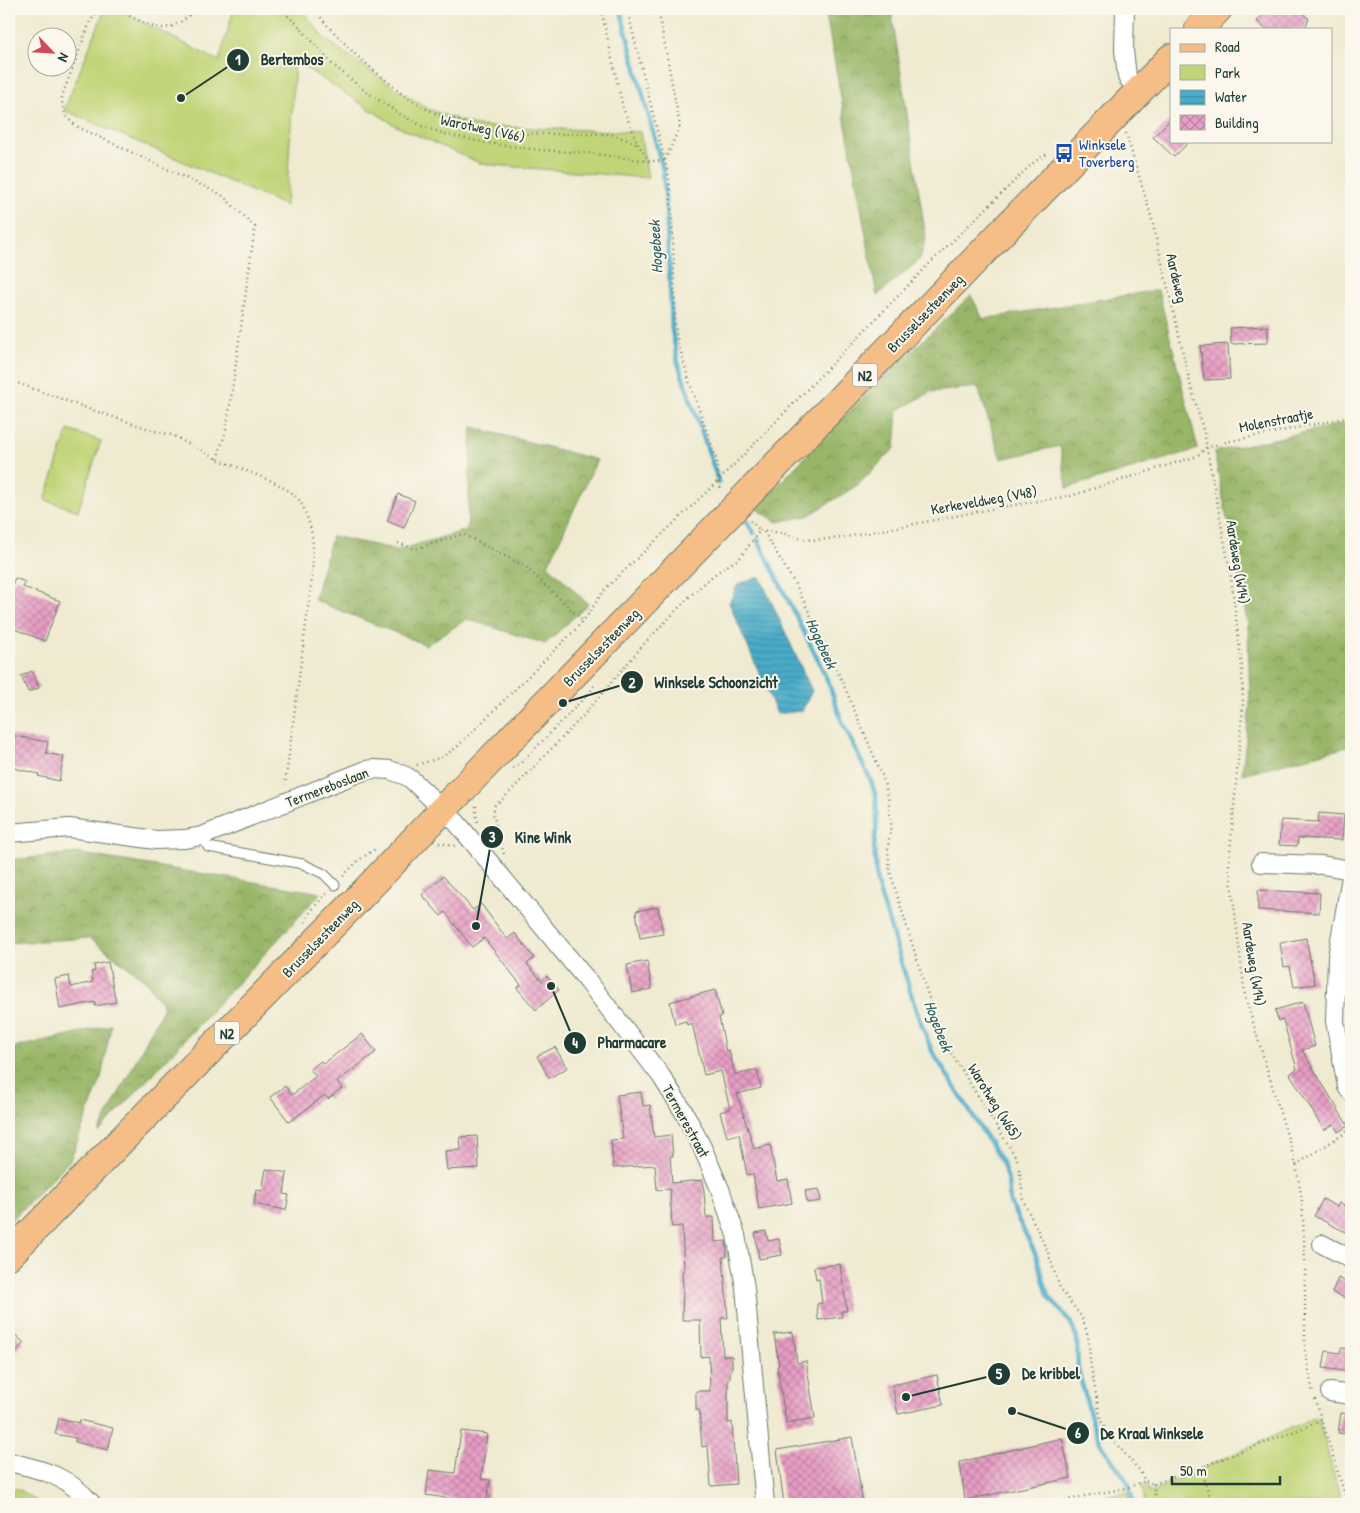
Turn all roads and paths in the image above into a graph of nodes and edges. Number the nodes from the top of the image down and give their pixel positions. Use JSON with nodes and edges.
{"nodes":[{"id":1,"x":104,"y":9,"type":"edge"},
{"id":2,"x":116,"y":9,"type":"edge"},
{"id":3,"x":196,"y":9,"type":"edge"},
{"id":4,"x":280,"y":9,"type":"edge"},
{"id":5,"x":315,"y":9,"type":"edge"},
{"id":6,"x":601,"y":9,"type":"edge"},
{"id":7,"x":627,"y":9,"type":"edge"},
{"id":8,"x":658,"y":9,"type":"edge"},
{"id":9,"x":1125,"y":9,"type":"edge"},
{"id":10,"x":1218,"y":9,"type":"edge"},
{"id":11,"x":1200,"y":28,"type":"edge"},
{"id":12,"x":1170,"y":59,"type":"edge"},
{"id":13,"x":1139,"y":92,"type":"junction"},
{"id":14,"x":1114,"y":119,"type":"junction"},
{"id":15,"x":638,"y":144,"type":"junction"},
{"id":16,"x":649,"y":161,"type":"junction"},
{"id":17,"x":664,"y":161,"type":"junction"},
{"id":18,"x":1073,"y":161,"type":"junction"},
{"id":19,"x":9,"y":380,"type":"edge"},
{"id":20,"x":1351,"y":417,"type":"edge"},
{"id":21,"x":1206,"y":448,"type":"junction"},
{"id":22,"x":217,"y":459,"type":"junction"},
{"id":23,"x":718,"y":480,"type":"junction"},
{"id":24,"x":724,"y":495,"type":"dead end"},
{"id":25,"x":749,"y":519,"type":"dead end"},
{"id":26,"x":760,"y":530,"type":"junction"},
{"id":27,"x":764,"y":532,"type":"junction"},
{"id":28,"x":398,"y":543,"type":"dead end"},
{"id":29,"x":583,"y":621,"type":"junction"},
{"id":30,"x":412,"y":770,"type":"dead end"},
{"id":31,"x":282,"y":804,"type":"junction"},
{"id":32,"x":443,"y":810,"type":"junction"},
{"id":33,"x":9,"y":833,"type":"edge"},
{"id":34,"x":202,"y":836,"type":"junction"},
{"id":35,"x":504,"y":857,"type":"dead end"},
{"id":36,"x":1261,"y":863,"type":"dead end"},
{"id":37,"x":1351,"y":870,"type":"edge"},
{"id":38,"x":1351,"y":877,"type":"edge"},
{"id":39,"x":335,"y":885,"type":"dead end"},
{"id":40,"x":1351,"y":1092,"type":"edge"},
{"id":41,"x":1351,"y":1129,"type":"edge"},
{"id":42,"x":1296,"y":1164,"type":"junction"},
{"id":43,"x":1322,"y":1244,"type":"dead end"},
{"id":44,"x":9,"y":1255,"type":"edge"},
{"id":45,"x":1351,"y":1259,"type":"edge"},
{"id":46,"x":1330,"y":1392,"type":"dead end"},
{"id":47,"x":1351,"y":1394,"type":"edge"},
{"id":48,"x":1322,"y":1421,"type":"junction"},
{"id":49,"x":9,"y":1462,"type":"edge"},
{"id":50,"x":1199,"y":1468,"type":"junction"},
{"id":51,"x":1145,"y":1481,"type":"junction"},
{"id":52,"x":1154,"y":1484,"type":"junction"},
{"id":53,"x":92,"y":1504,"type":"edge"},
{"id":54,"x":765,"y":1504,"type":"edge"},
{"id":55,"x":1045,"y":1504,"type":"edge"},
{"id":56,"x":1155,"y":1504,"type":"edge"},
{"id":57,"x":1213,"y":1504,"type":"edge"},
{"id":58,"x":1348,"y":1504,"type":"edge"}],
"edges":[{"from":1,"to":22,"type":"path"},
{"from":2,"to":3,"type":"path"},
{"from":4,"to":16,"type":"path","name":"Warotweg (V66)"},
{"from":5,"to":15,"type":"path"},
{"from":6,"to":15,"type":"path"},
{"from":7,"to":17,"type":"path"},
{"from":8,"to":17,"type":"path"},
{"from":9,"to":13,"type":"street"},
{"from":10,"to":11,"type":"main road"},
{"from":12,"to":13,"type":"main road","name":"Brusselsesteenweg","number":"N2"},
{"from":13,"to":14,"type":"main road","name":"Brusselsesteenweg","number":"N2"},
{"from":14,"to":18,"type":"main road","name":"Brusselsesteenweg","number":"N2"},
{"from":14,"to":21,"type":"path","name":"Aardeweg"},
{"from":15,"to":16,"type":"path"},
{"from":16,"to":17,"type":"path","name":"Warotweg (V66)"},
{"from":17,"to":23,"type":"path"},
{"from":18,"to":23,"type":"path"},
{"from":18,"to":32,"type":"main road","name":"Brusselsesteenweg","number":"N2"},
{"from":19,"to":22,"type":"path"},
{"from":20,"to":21,"type":"path","name":"Molenstraatje"},
{"from":21,"to":27,"type":"path","name":"Kerkeveldweg (V48)"},
{"from":21,"to":42,"type":"path","name":"Aardeweg (W14)"},
{"from":22,"to":31,"type":"path"},
{"from":23,"to":24,"type":"path"},
{"from":23,"to":29,"type":"path"},
{"from":25,"to":26,"type":"path","name":"Kerkeveldweg (V48)"},
{"from":26,"to":27,"type":"path","name":"Kerkeveldweg (V48)"},
{"from":26,"to":35,"type":"path"},
{"from":27,"to":51,"type":"path","name":"Warotweg (W65)"},
{"from":28,"to":29,"type":"path"},
{"from":29,"to":30,"type":"path"},
{"from":31,"to":32,"type":"street","name":"Termereboslaan"},
{"from":31,"to":34,"type":"street","name":"Termereboslaan"},
{"from":32,"to":44,"type":"main road","name":"Brusselsesteenweg","number":"N2"},
{"from":32,"to":54,"type":"street","name":"Termerestraat"},
{"from":33,"to":34,"type":"street","name":"Termereboslaan"},
{"from":34,"to":39,"type":"lane"},
{"from":36,"to":37,"type":"street"},
{"from":38,"to":40,"type":"street"},
{"from":41,"to":42,"type":"path"},
{"from":42,"to":48,"type":"path","name":"Aardeweg (W14)"},
{"from":43,"to":45,"type":"street"},
{"from":46,"to":47,"type":"street"},
{"from":48,"to":50,"type":"path"},
{"from":48,"to":58,"type":"path","name":"Aardeweg (W14)"},
{"from":49,"to":53,"type":"street"},
{"from":50,"to":52,"type":"path"},
{"from":50,"to":57,"type":"path"},
{"from":51,"to":52,"type":"path"},
{"from":51,"to":55,"type":"path"},
{"from":52,"to":56,"type":"path"}]}
